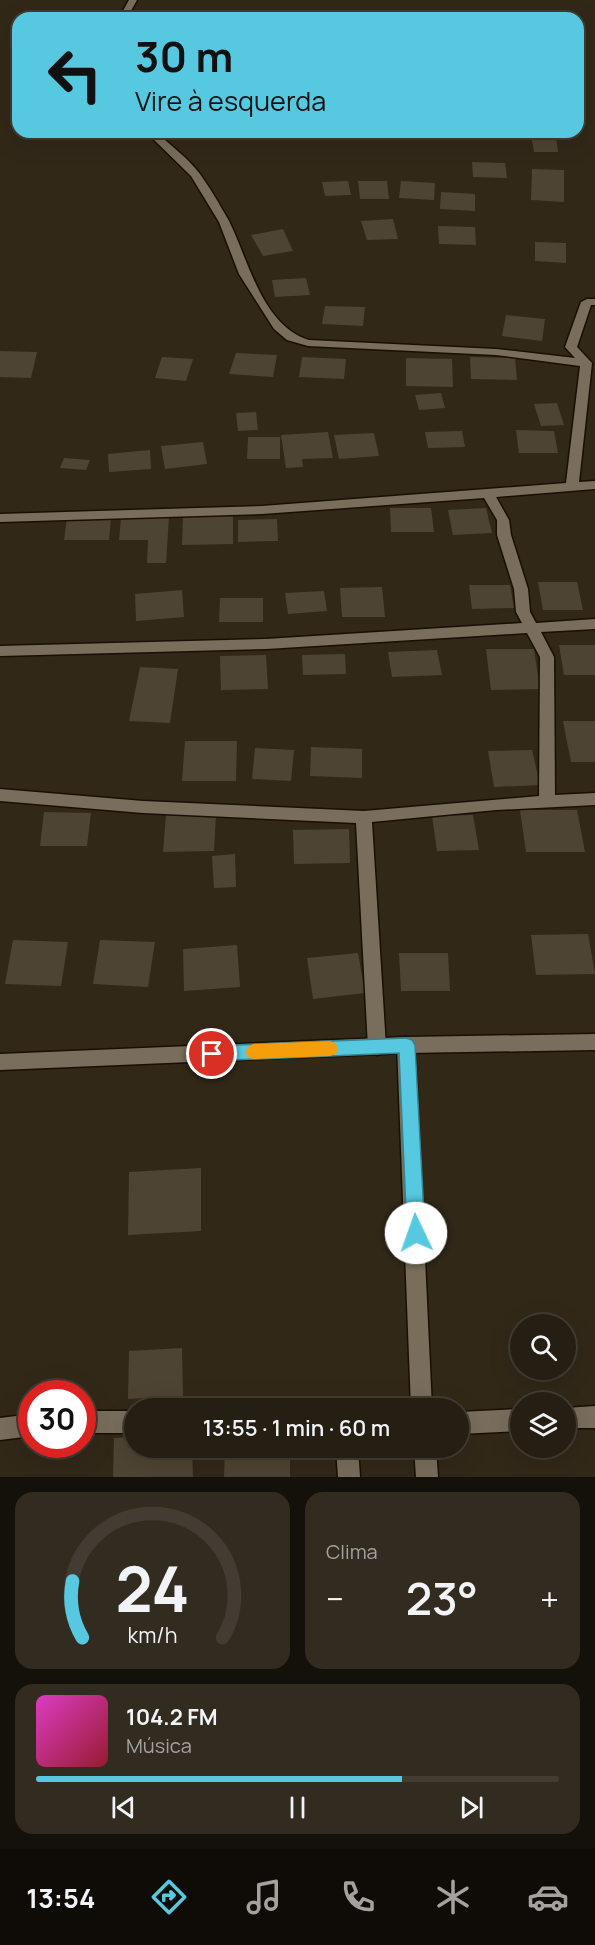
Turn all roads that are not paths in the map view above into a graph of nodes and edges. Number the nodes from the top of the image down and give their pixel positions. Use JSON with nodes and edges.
{"nodes":[{"id":1,"x":158,"y":138,"type":"edge"},
{"id":2,"x":595,"y":302,"type":"edge"},
{"id":3,"x":586,"y":363,"type":"junction"},
{"id":4,"x":595,"y":485,"type":"edge"},
{"id":5,"x":572,"y":487,"type":"junction"},
{"id":6,"x":488,"y":494,"type":"junction"},
{"id":7,"x":0,"y":518,"type":"edge"},
{"id":8,"x":595,"y":624,"type":"edge"},
{"id":9,"x":534,"y":629,"type":"junction"},
{"id":10,"x":0,"y":651,"type":"edge"},
{"id":11,"x":0,"y":795,"type":"edge"},
{"id":12,"x":595,"y":799,"type":"edge"},
{"id":13,"x":547,"y":801,"type":"junction"},
{"id":14,"x":364,"y":817,"type":"junction"},
{"id":15,"x":595,"y":1042,"type":"edge"},
{"id":16,"x":406,"y":1045,"type":"junction"},
{"id":17,"x":377,"y":1047,"type":"junction"},
{"id":18,"x":0,"y":1062,"type":"edge"},
{"id":19,"x":422,"y":1398,"type":"edge"},
{"id":20,"x":595,"y":1417,"type":"edge"},
{"id":21,"x":576,"y":1418,"type":"edge"},
{"id":22,"x":510,"y":1420,"type":"edge"},
{"id":23,"x":96,"y":1422,"type":"edge"},
{"id":24,"x":124,"y":1422,"type":"edge"},
{"id":25,"x":469,"y":1423,"type":"edge"},
{"id":26,"x":18,"y":1427,"type":"edge"},
{"id":27,"x":0,"y":1429,"type":"edge"},
{"id":28,"x":348,"y":1458,"type":"edge"},
{"id":29,"x":425,"y":1458,"type":"edge"},
{"id":30,"x":349,"y":1477,"type":"edge"},
{"id":31,"x":427,"y":1477,"type":"edge"}],
"edges":[{"from":1,"to":3,"type":"street"},
{"from":2,"to":3,"type":"street"},
{"from":3,"to":5,"type":"street"},
{"from":4,"to":5,"type":"street"},
{"from":5,"to":6,"type":"street"},
{"from":6,"to":7,"type":"street"},
{"from":6,"to":9,"type":"street"},
{"from":8,"to":9,"type":"street"},
{"from":9,"to":10,"type":"street"},
{"from":9,"to":13,"type":"street"},
{"from":11,"to":14,"type":"street"},
{"from":12,"to":13,"type":"street"},
{"from":13,"to":14,"type":"street"},
{"from":14,"to":17,"type":"street"},
{"from":15,"to":16,"type":"street"},
{"from":16,"to":17,"type":"street"},
{"from":16,"to":19,"type":"street"},
{"from":17,"to":18,"type":"street"},
{"from":20,"to":21,"type":"street"},
{"from":22,"to":25,"type":"street"},
{"from":23,"to":24,"type":"street"},
{"from":26,"to":27,"type":"street"},
{"from":28,"to":30,"type":"street"},
{"from":29,"to":31,"type":"street"}]}
